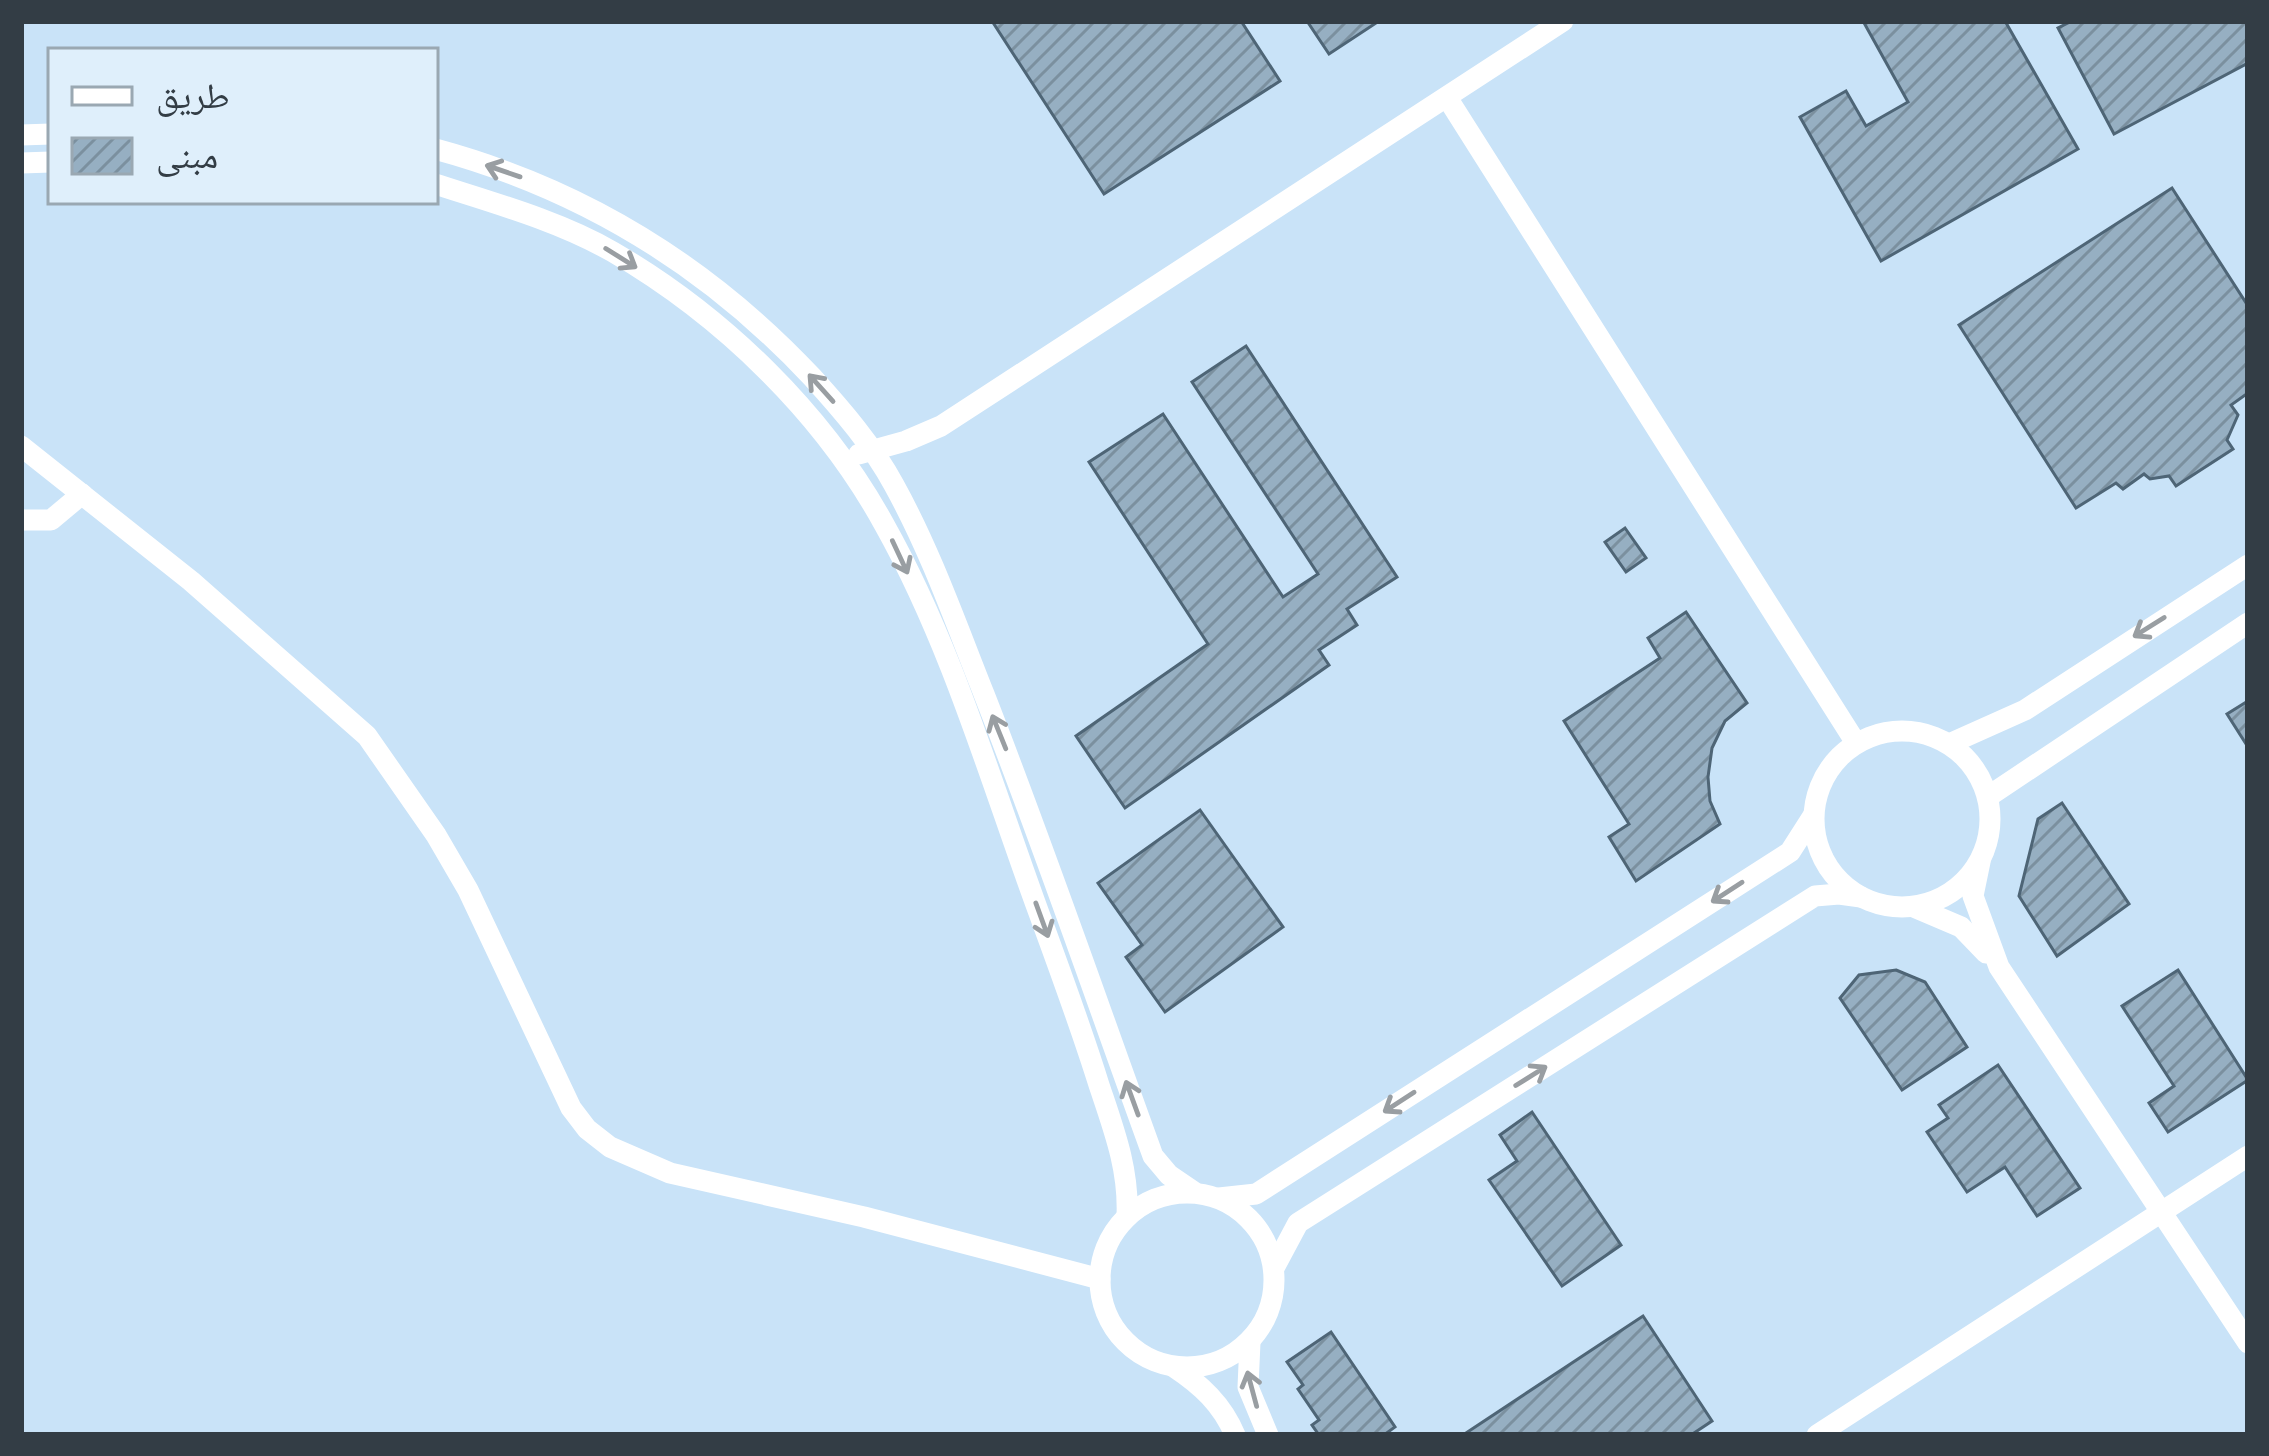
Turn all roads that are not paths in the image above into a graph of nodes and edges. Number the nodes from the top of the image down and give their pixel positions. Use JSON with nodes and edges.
{"nodes":[{"id":1,"x":1563,"y":21,"type":"edge"},
{"id":2,"x":1448,"y":99,"type":"junction"},
{"id":3,"x":438,"y":150,"type":"edge"},
{"id":4,"x":438,"y":185,"type":"edge"},
{"id":5,"x":21,"y":446,"type":"edge"},
{"id":6,"x":872,"y":452,"type":"junction"},
{"id":7,"x":841,"y":457,"type":"junction"},
{"id":8,"x":82,"y":494,"type":"junction"},
{"id":9,"x":21,"y":520,"type":"edge"},
{"id":10,"x":2248,"y":565,"type":"edge"},
{"id":11,"x":2248,"y":623,"type":"edge"},
{"id":12,"x":1856,"y":742,"type":"junction"},
{"id":13,"x":1949,"y":744,"type":"junction"},
{"id":14,"x":1989,"y":796,"type":"junction"},
{"id":15,"x":1813,"y":817,"type":"junction"},
{"id":16,"x":1980,"y":862,"type":"junction"},
{"id":17,"x":1861,"y":897,"type":"junction"},
{"id":18,"x":1914,"y":907,"type":"junction"},
{"id":19,"x":1999,"y":967,"type":"junction"},
{"id":20,"x":2248,"y":1156,"type":"edge"},
{"id":21,"x":1194,"y":1192,"type":"junction"},
{"id":22,"x":1219,"y":1198,"type":"junction"},
{"id":23,"x":2165,"y":1212,"type":"junction"},
{"id":24,"x":1127,"y":1216,"type":"junction"},
{"id":25,"x":1274,"y":1268,"type":"junction"},
{"id":26,"x":1100,"y":1279,"type":"junction"},
{"id":27,"x":1250,"y":1342,"type":"junction"},
{"id":28,"x":2248,"y":1343,"type":"edge"},
{"id":29,"x":1173,"y":1366,"type":"junction"},
{"id":30,"x":1235,"y":1435,"type":"edge"},
{"id":31,"x":1268,"y":1435,"type":"edge"},
{"id":32,"x":1817,"y":1435,"type":"edge"}],
"edges":[{"from":1,"to":2,"type":"street"},
{"from":2,"to":6,"type":"street"},
{"from":2,"to":12,"type":"street"},
{"from":6,"to":3,"type":"street","one_way":true},
{"from":4,"to":7,"type":"street","one_way":true},
{"from":5,"to":8,"type":"street"},
{"from":6,"to":7,"type":"street"},
{"from":21,"to":6,"type":"street","one_way":true},
{"from":7,"to":24,"type":"street","one_way":true},
{"from":8,"to":9,"type":"street"},
{"from":8,"to":26,"type":"street"},
{"from":10,"to":13,"type":"street","one_way":true},
{"from":11,"to":14,"type":"street"},
{"from":12,"to":13,"type":"street"},
{"from":12,"to":15,"type":"street"},
{"from":13,"to":14,"type":"street"},
{"from":14,"to":16,"type":"street"},
{"from":15,"to":17,"type":"street"},
{"from":15,"to":22,"type":"street","one_way":true},
{"from":16,"to":18,"type":"street"},
{"from":16,"to":19,"type":"street"},
{"from":17,"to":18,"type":"street"},
{"from":25,"to":17,"type":"street","one_way":true},
{"from":18,"to":19,"type":"street"},
{"from":19,"to":23,"type":"street"},
{"from":20,"to":23,"type":"street"},
{"from":21,"to":22,"type":"street"},
{"from":21,"to":24,"type":"street"},
{"from":22,"to":25,"type":"street"},
{"from":23,"to":28,"type":"street"},
{"from":23,"to":32,"type":"street"},
{"from":24,"to":26,"type":"street"},
{"from":25,"to":27,"type":"street"},
{"from":26,"to":29,"type":"street"},
{"from":27,"to":29,"type":"street"},
{"from":31,"to":27,"type":"street","one_way":true},
{"from":29,"to":30,"type":"street"}]}
